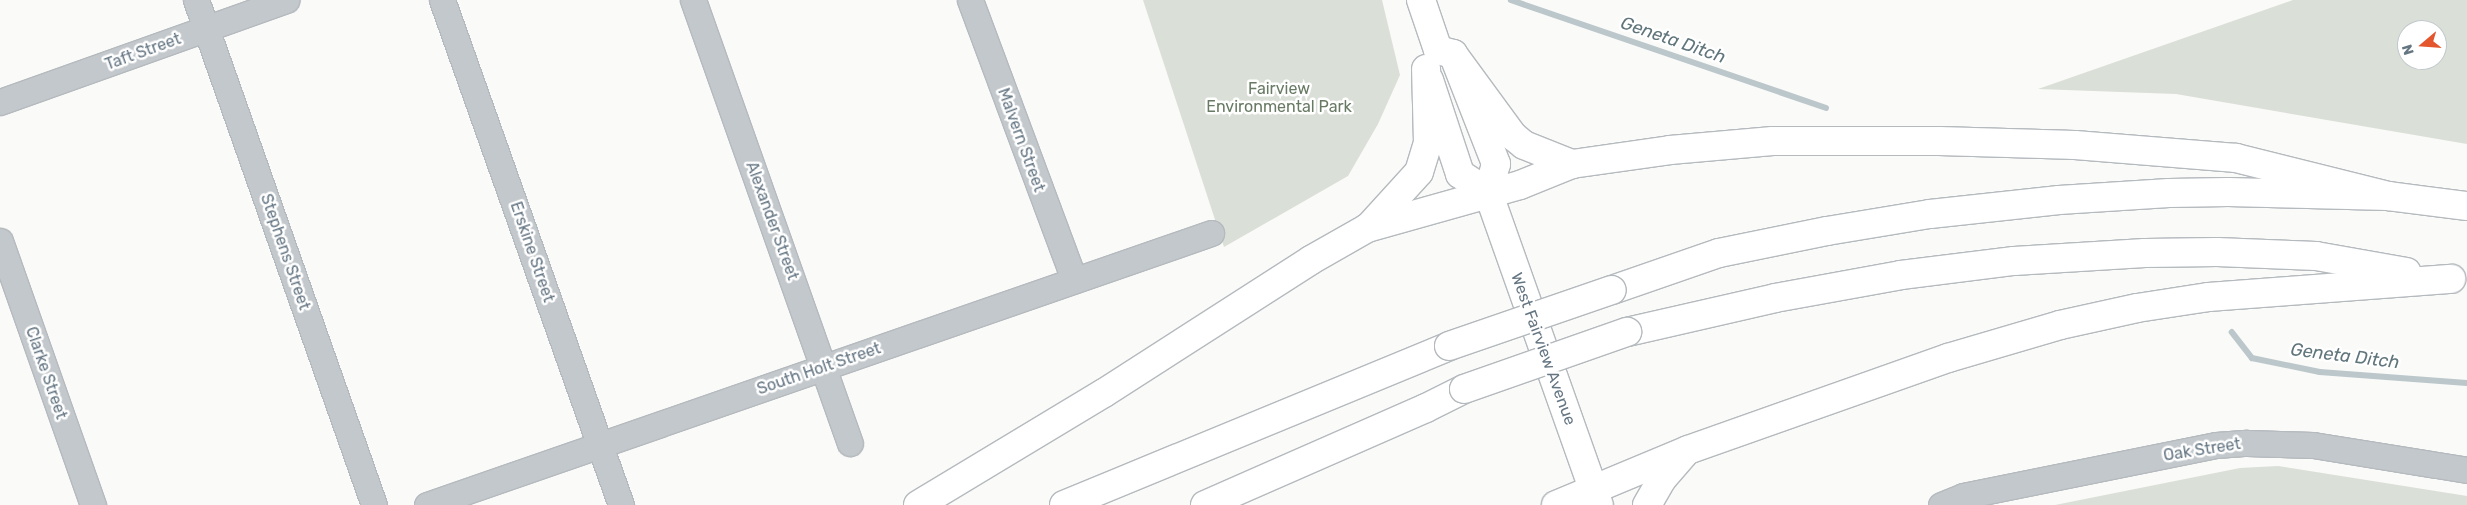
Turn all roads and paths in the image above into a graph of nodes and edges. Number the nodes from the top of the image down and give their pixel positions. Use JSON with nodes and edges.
{"nodes":[{"id":1,"x":196,"y":0,"type":"edge"},
{"id":2,"x":286,"y":0,"type":"edge"},
{"id":3,"x":442,"y":0,"type":"edge"},
{"id":4,"x":693,"y":0,"type":"edge"},
{"id":5,"x":970,"y":0,"type":"edge"},
{"id":6,"x":1421,"y":0,"type":"edge"},
{"id":7,"x":206,"y":29,"type":"junction"},
{"id":8,"x":1439,"y":58,"type":"junction"},
{"id":9,"x":0,"y":102,"type":"edge"},
{"id":10,"x":1572,"y":164,"type":"junction"},
{"id":11,"x":1488,"y":192,"type":"junction"},
{"id":12,"x":2388,"y":196,"type":"junction"},
{"id":13,"x":2467,"y":206,"type":"edge"},
{"id":14,"x":1367,"y":228,"type":"junction"},
{"id":15,"x":1211,"y":233,"type":"dead end"},
{"id":16,"x":0,"y":242,"type":"edge"},
{"id":17,"x":1074,"y":280,"type":"junction"},
{"id":18,"x":2459,"y":280,"type":"edge"},
{"id":19,"x":824,"y":368,"type":"junction"},
{"id":20,"x":850,"y":442,"type":"dead end"},
{"id":21,"x":600,"y":445,"type":"junction"},
{"id":22,"x":1688,"y":450,"type":"junction"},
{"id":23,"x":2467,"y":470,"type":"edge"},
{"id":24,"x":1596,"y":498,"type":"edge"},
{"id":25,"x":93,"y":505,"type":"edge"},
{"id":26,"x":374,"y":505,"type":"edge"},
{"id":27,"x":427,"y":505,"type":"edge"},
{"id":28,"x":621,"y":505,"type":"edge"},
{"id":29,"x":918,"y":505,"type":"edge"},
{"id":30,"x":1064,"y":505,"type":"edge"},
{"id":31,"x":1205,"y":505,"type":"edge"},
{"id":32,"x":1556,"y":505,"type":"edge"},
{"id":33,"x":1647,"y":505,"type":"edge"},
{"id":34,"x":1941,"y":505,"type":"edge"}],
"edges":[{"from":1,"to":7,"type":"street","name":"Stephens Street"},
{"from":2,"to":7,"type":"street","name":"Taft Street"},
{"from":3,"to":21,"type":"street","name":"Erskine Street"},
{"from":4,"to":19,"type":"street","name":"Alexander Street"},
{"from":5,"to":17,"type":"street","name":"Malvern Street"},
{"from":6,"to":8,"type":"main road"},
{"from":7,"to":9,"type":"street","name":"Taft Street"},
{"from":7,"to":26,"type":"street","name":"Stephens Street"},
{"from":8,"to":10,"type":"main road"},
{"from":8,"to":11,"type":"main road"},
{"from":8,"to":11,"type":"main road"},
{"from":8,"to":14,"type":"main road"},
{"from":10,"to":11,"type":"main road"},
{"from":10,"to":12,"type":"main road"},
{"from":11,"to":14,"type":"main road"},
{"from":11,"to":24,"type":"main road","name":"West Fairview Avenue"},
{"from":12,"to":13,"type":"main road"},
{"from":12,"to":30,"type":"main road","bridge":true},
{"from":14,"to":29,"type":"main road"},
{"from":15,"to":17,"type":"street","name":"South Holt Street"},
{"from":16,"to":25,"type":"street","name":"Clarke Street"},
{"from":17,"to":19,"type":"street","name":"South Holt Street"},
{"from":18,"to":22,"type":"main road"},
{"from":18,"to":31,"type":"main road","bridge":true},
{"from":19,"to":20,"type":"street","name":"Alexander Street"},
{"from":19,"to":21,"type":"street","name":"South Holt Street"},
{"from":21,"to":27,"type":"street","name":"South Holt Street"},
{"from":21,"to":28,"type":"street","name":"Erskine Street"},
{"from":22,"to":24,"type":"main road"},
{"from":22,"to":33,"type":"main road"},
{"from":23,"to":34,"type":"street","name":"Oak Street"},
{"from":24,"to":32,"type":"main road"}]}
